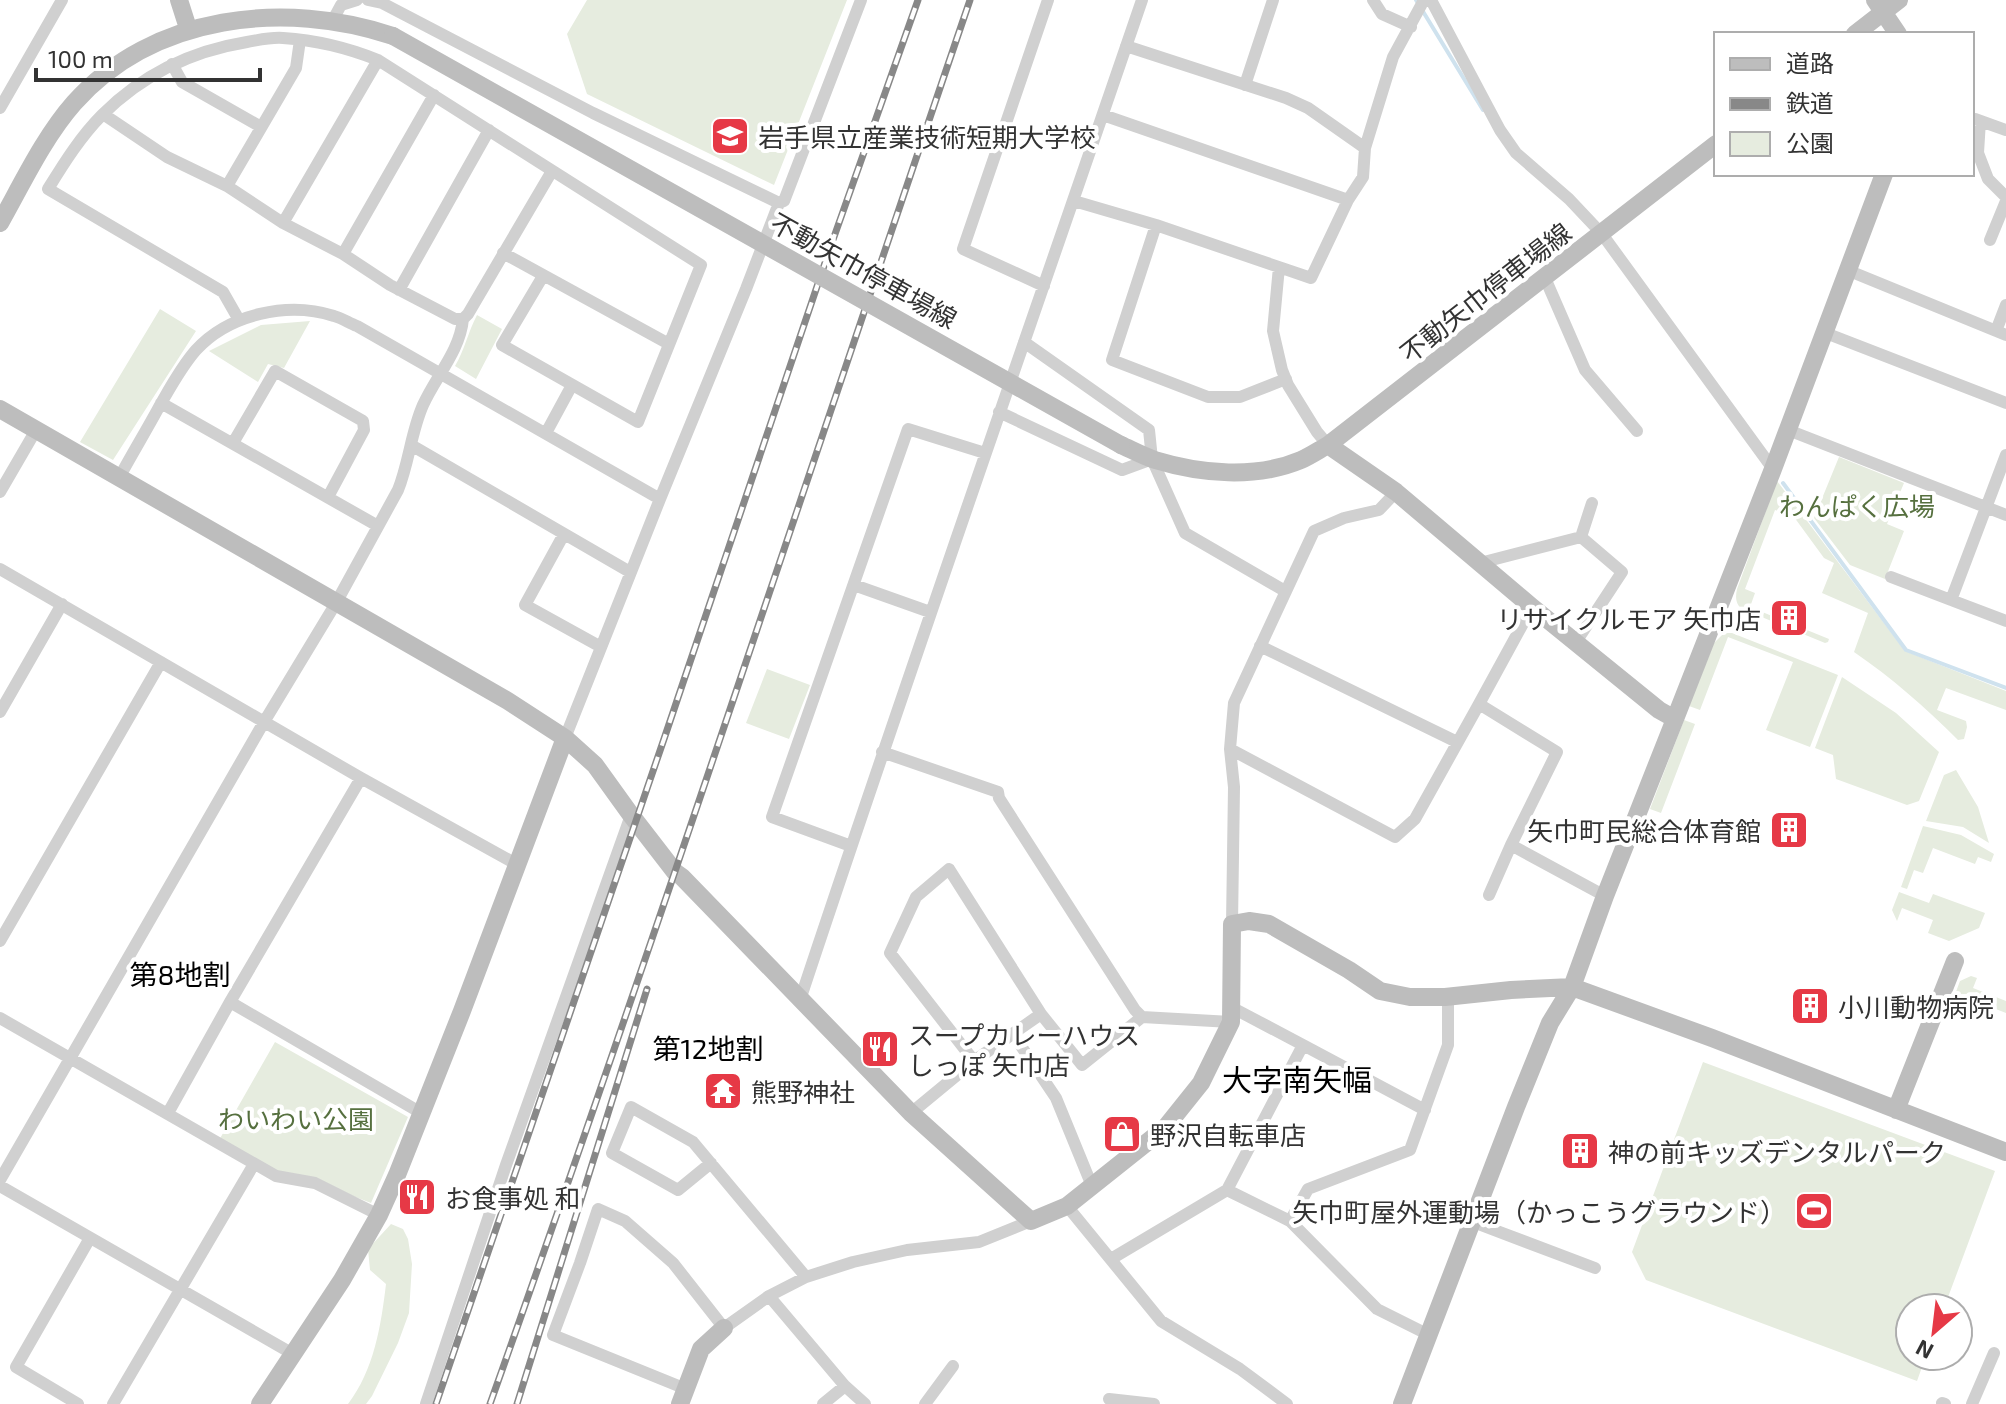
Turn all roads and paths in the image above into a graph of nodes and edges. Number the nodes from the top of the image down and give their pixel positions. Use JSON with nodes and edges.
{"nodes":[{"id":1,"x":179,"y":0,"type":"edge"},
{"id":2,"x":357,"y":0,"type":"edge"},
{"id":3,"x":368,"y":0,"type":"edge"},
{"id":4,"x":861,"y":0,"type":"edge"},
{"id":5,"x":1048,"y":0,"type":"edge"},
{"id":6,"x":1142,"y":0,"type":"edge"},
{"id":7,"x":1273,"y":0,"type":"edge"},
{"id":8,"x":1373,"y":0,"type":"edge"},
{"id":9,"x":1431,"y":0,"type":"edge"},
{"id":10,"x":1899,"y":0,"type":"edge"},
{"id":11,"x":59,"y":1,"type":"edge"},
{"id":12,"x":1422,"y":5,"type":"edge"},
{"id":13,"x":1879,"y":6,"type":"edge"},
{"id":14,"x":335,"y":16,"type":"junction"},
{"id":15,"x":187,"y":25,"type":"junction"},
{"id":16,"x":1411,"y":27,"type":"junction"},
{"id":17,"x":1857,"y":32,"type":"edge"},
{"id":18,"x":1897,"y":32,"type":"edge"},
{"id":19,"x":300,"y":40,"type":"junction"},
{"id":20,"x":1126,"y":46,"type":"junction"},
{"id":21,"x":378,"y":60,"type":"junction"},
{"id":22,"x":172,"y":64,"type":"junction"},
{"id":23,"x":1245,"y":85,"type":"junction"},
{"id":24,"x":434,"y":95,"type":"junction"},
{"id":25,"x":0,"y":108,"type":"edge"},
{"id":26,"x":103,"y":114,"type":"junction"},
{"id":27,"x":1103,"y":115,"type":"junction"},
{"id":28,"x":1976,"y":119,"type":"edge"},
{"id":29,"x":261,"y":127,"type":"junction"},
{"id":30,"x":489,"y":130,"type":"junction"},
{"id":31,"x":2006,"y":130,"type":"edge"},
{"id":32,"x":1714,"y":146,"type":"edge"},
{"id":33,"x":1365,"y":148,"type":"junction"},
{"id":34,"x":552,"y":171,"type":"junction"},
{"id":35,"x":1883,"y":176,"type":"edge"},
{"id":36,"x":227,"y":186,"type":"junction"},
{"id":37,"x":2006,"y":199,"type":"edge"},
{"id":38,"x":1348,"y":200,"type":"junction"},
{"id":39,"x":1074,"y":201,"type":"junction"},
{"id":40,"x":779,"y":203,"type":"junction"},
{"id":41,"x":0,"y":223,"type":"edge"},
{"id":42,"x":283,"y":223,"type":"junction"},
{"id":43,"x":1156,"y":225,"type":"junction"},
{"id":44,"x":1602,"y":234,"type":"junction"},
{"id":45,"x":1990,"y":240,"type":"dead end"},
{"id":46,"x":503,"y":253,"type":"junction"},
{"id":47,"x":343,"y":254,"type":"junction"},
{"id":48,"x":1279,"y":267,"type":"junction"},
{"id":49,"x":1847,"y":270,"type":"junction"},
{"id":50,"x":543,"y":276,"type":"junction"},
{"id":51,"x":1545,"y":278,"type":"junction"},
{"id":52,"x":1044,"y":286,"type":"junction"},
{"id":53,"x":399,"y":290,"type":"junction"},
{"id":54,"x":2006,"y":305,"type":"edge"},
{"id":55,"x":463,"y":319,"type":"junction"},
{"id":56,"x":239,"y":320,"type":"junction"},
{"id":57,"x":1823,"y":332,"type":"junction"},
{"id":58,"x":2001,"y":333,"type":"edge"},
{"id":59,"x":1024,"y":342,"type":"junction"},
{"id":60,"x":669,"y":344,"type":"junction"},
{"id":61,"x":441,"y":374,"type":"junction"},
{"id":62,"x":1286,"y":379,"type":"junction"},
{"id":63,"x":572,"y":385,"type":"junction"},
{"id":64,"x":161,"y":403,"type":"junction"},
{"id":65,"x":2006,"y":403,"type":"edge"},
{"id":66,"x":0,"y":409,"type":"edge"},
{"id":67,"x":999,"y":412,"type":"junction"},
{"id":68,"x":36,"y":430,"type":"junction"},
{"id":69,"x":1788,"y":430,"type":"junction"},
{"id":70,"x":1637,"y":431,"type":"dead end"},
{"id":71,"x":546,"y":433,"type":"junction"},
{"id":72,"x":233,"y":443,"type":"junction"},
{"id":73,"x":411,"y":445,"type":"junction"},
{"id":74,"x":1328,"y":445,"type":"junction"},
{"id":75,"x":985,"y":453,"type":"junction"},
{"id":76,"x":2006,"y":455,"type":"edge"},
{"id":77,"x":1152,"y":459,"type":"junction"},
{"id":78,"x":1773,"y":469,"type":"junction"},
{"id":79,"x":119,"y":478,"type":"junction"},
{"id":80,"x":0,"y":492,"type":"edge"},
{"id":81,"x":1396,"y":492,"type":"junction"},
{"id":82,"x":328,"y":497,"type":"junction"},
{"id":83,"x":660,"y":499,"type":"junction"},
{"id":84,"x":1592,"y":503,"type":"dead end"},
{"id":85,"x":1986,"y":507,"type":"junction"},
{"id":86,"x":2006,"y":515,"type":"edge"},
{"id":87,"x":378,"y":526,"type":"junction"},
{"id":88,"x":564,"y":534,"type":"junction"},
{"id":89,"x":1581,"y":537,"type":"junction"},
{"id":90,"x":1480,"y":563,"type":"junction"},
{"id":91,"x":0,"y":569,"type":"edge"},
{"id":92,"x":630,"y":572,"type":"junction"},
{"id":93,"x":1891,"y":577,"type":"dead end"},
{"id":94,"x":854,"y":585,"type":"junction"},
{"id":95,"x":1285,"y":591,"type":"junction"},
{"id":96,"x":1951,"y":600,"type":"junction"},
{"id":97,"x":336,"y":603,"type":"junction"},
{"id":98,"x":62,"y":604,"type":"junction"},
{"id":99,"x":1532,"y":607,"type":"junction"},
{"id":100,"x":930,"y":612,"type":"junction"},
{"id":101,"x":2006,"y":621,"type":"edge"},
{"id":102,"x":1576,"y":642,"type":"junction"},
{"id":103,"x":1260,"y":646,"type":"junction"},
{"id":104,"x":601,"y":647,"type":"junction"},
{"id":105,"x":161,"y":662,"type":"junction"},
{"id":106,"x":1479,"y":704,"type":"junction"},
{"id":107,"x":0,"y":712,"type":"edge"},
{"id":108,"x":1675,"y":719,"type":"junction"},
{"id":109,"x":264,"y":722,"type":"junction"},
{"id":110,"x":565,"y":738,"type":"junction"},
{"id":111,"x":1457,"y":742,"type":"junction"},
{"id":112,"x":1230,"y":749,"type":"junction"},
{"id":113,"x":882,"y":752,"type":"junction"},
{"id":114,"x":361,"y":778,"type":"junction"},
{"id":115,"x":631,"y":815,"type":"junction"},
{"id":116,"x":1511,"y":845,"type":"junction"},
{"id":117,"x":851,"y":846,"type":"junction"},
{"id":118,"x":518,"y":865,"type":"junction"},
{"id":119,"x":1489,"y":895,"type":"dead end"},
{"id":120,"x":1605,"y":896,"type":"junction"},
{"id":121,"x":1232,"y":924,"type":"junction"},
{"id":122,"x":0,"y":941,"type":"edge"},
{"id":123,"x":1955,"y":961,"type":"dead end"},
{"id":124,"x":1572,"y":987,"type":"junction"},
{"id":125,"x":1448,"y":996,"type":"junction"},
{"id":126,"x":800,"y":1000,"type":"junction"},
{"id":127,"x":230,"y":1002,"type":"junction"},
{"id":128,"x":1041,"y":1014,"type":"junction"},
{"id":129,"x":1231,"y":1014,"type":"junction"},
{"id":130,"x":1142,"y":1017,"type":"junction"},
{"id":131,"x":0,"y":1018,"type":"edge"},
{"id":132,"x":1303,"y":1045,"type":"junction"},
{"id":133,"x":1021,"y":1046,"type":"dead end"},
{"id":134,"x":70,"y":1058,"type":"junction"},
{"id":135,"x":974,"y":1061,"type":"junction"},
{"id":136,"x":1425,"y":1110,"type":"junction"},
{"id":137,"x":1896,"y":1110,"type":"junction"},
{"id":138,"x":168,"y":1113,"type":"junction"},
{"id":139,"x":911,"y":1113,"type":"junction"},
{"id":140,"x":423,"y":1114,"type":"junction"},
{"id":141,"x":2006,"y":1152,"type":"edge"},
{"id":142,"x":711,"y":1163,"type":"junction"},
{"id":143,"x":254,"y":1164,"type":"junction"},
{"id":144,"x":0,"y":1183,"type":"edge"},
{"id":145,"x":1092,"y":1186,"type":"junction"},
{"id":146,"x":1227,"y":1190,"type":"junction"},
{"id":147,"x":1067,"y":1206,"type":"junction"},
{"id":148,"x":379,"y":1215,"type":"junction"},
{"id":149,"x":1031,"y":1221,"type":"junction"},
{"id":150,"x":1290,"y":1221,"type":"junction"},
{"id":151,"x":1473,"y":1222,"type":"junction"},
{"id":152,"x":90,"y":1238,"type":"junction"},
{"id":153,"x":1111,"y":1259,"type":"junction"},
{"id":154,"x":1595,"y":1268,"type":"dead end"},
{"id":155,"x":806,"y":1277,"type":"junction"},
{"id":156,"x":180,"y":1289,"type":"junction"},
{"id":157,"x":769,"y":1296,"type":"junction"},
{"id":158,"x":724,"y":1328,"type":"junction"},
{"id":159,"x":1429,"y":1335,"type":"junction"},
{"id":160,"x":1994,"y":1353,"type":"dead end"},
{"id":161,"x":293,"y":1354,"type":"junction"},
{"id":162,"x":953,"y":1366,"type":"dead end"},
{"id":163,"x":845,"y":1386,"type":"junction"},
{"id":164,"x":683,"y":1396,"type":"edge"},
{"id":165,"x":1109,"y":1399,"type":"dead end"},
{"id":166,"x":78,"y":1404,"type":"edge"},
{"id":167,"x":113,"y":1404,"type":"edge"},
{"id":168,"x":260,"y":1404,"type":"edge"},
{"id":169,"x":426,"y":1404,"type":"edge"},
{"id":170,"x":823,"y":1404,"type":"edge"},
{"id":171,"x":865,"y":1404,"type":"edge"},
{"id":172,"x":925,"y":1404,"type":"edge"},
{"id":173,"x":1154,"y":1404,"type":"edge"},
{"id":174,"x":1287,"y":1404,"type":"edge"},
{"id":175,"x":1402,"y":1404,"type":"edge"},
{"id":176,"x":1972,"y":1404,"type":"edge"}],
"edges":[{"from":1,"to":15,"type":"street"},
{"from":2,"to":14,"type":"street"},
{"from":3,"to":40,"type":"street"},
{"from":4,"to":40,"type":"street"},
{"from":5,"to":52,"type":"street"},
{"from":6,"to":20,"type":"street"},
{"from":7,"to":23,"type":"street"},
{"from":8,"to":16,"type":"street"},
{"from":9,"to":44,"type":"street"},
{"from":10,"to":13,"type":"street"},
{"from":11,"to":25,"type":"street"},
{"from":12,"to":16,"type":"street"},
{"from":13,"to":17,"type":"street"},
{"from":13,"to":18,"type":"street"},
{"from":14,"to":15,"type":"street","name":"不動矢巾停車場線"},
{"from":14,"to":77,"type":"street","name":"不動矢巾停車場線","bridge":true},
{"from":15,"to":41,"type":"street","name":"不動矢巾停車場線"},
{"from":16,"to":33,"type":"street"},
{"from":19,"to":21,"type":"street"},
{"from":19,"to":22,"type":"street"},
{"from":19,"to":29,"type":"street"},
{"from":20,"to":23,"type":"street"},
{"from":20,"to":27,"type":"street"},
{"from":21,"to":24,"type":"street"},
{"from":21,"to":42,"type":"street"},
{"from":22,"to":26,"type":"street"},
{"from":22,"to":29,"type":"street"},
{"from":23,"to":33,"type":"street"},
{"from":24,"to":30,"type":"street"},
{"from":24,"to":47,"type":"street"},
{"from":26,"to":36,"type":"street"},
{"from":26,"to":56,"type":"street"},
{"from":27,"to":38,"type":"street"},
{"from":27,"to":39,"type":"street"},
{"from":28,"to":31,"type":"street"},
{"from":28,"to":37,"type":"street"},
{"from":29,"to":36,"type":"street"},
{"from":30,"to":34,"type":"street"},
{"from":30,"to":53,"type":"street"},
{"from":32,"to":44,"type":"street","name":"不動矢巾停車場線"},
{"from":33,"to":38,"type":"street"},
{"from":34,"to":46,"type":"street"},
{"from":34,"to":60,"type":"street"},
{"from":35,"to":49,"type":"street"},
{"from":36,"to":42,"type":"street"},
{"from":37,"to":45,"type":"street"},
{"from":38,"to":48,"type":"street"},
{"from":39,"to":43,"type":"street"},
{"from":39,"to":52,"type":"street"},
{"from":40,"to":83,"type":"street"},
{"from":42,"to":47,"type":"street"},
{"from":43,"to":48,"type":"street"},
{"from":43,"to":62,"type":"street"},
{"from":44,"to":51,"type":"street","name":"不動矢巾停車場線"},
{"from":44,"to":78,"type":"street"},
{"from":46,"to":50,"type":"street"},
{"from":46,"to":55,"type":"street"},
{"from":47,"to":53,"type":"street"},
{"from":48,"to":62,"type":"street"},
{"from":49,"to":57,"type":"street"},
{"from":49,"to":58,"type":"street"},
{"from":50,"to":60,"type":"street"},
{"from":50,"to":63,"type":"street"},
{"from":51,"to":70,"type":"street"},
{"from":51,"to":74,"type":"street","name":"不動矢巾停車場線"},
{"from":52,"to":59,"type":"street"},
{"from":53,"to":55,"type":"street"},
{"from":54,"to":58,"type":"street"},
{"from":55,"to":61,"type":"street"},
{"from":56,"to":61,"type":"street"},
{"from":56,"to":64,"type":"street"},
{"from":57,"to":65,"type":"street"},
{"from":57,"to":69,"type":"street"},
{"from":59,"to":67,"type":"street"},
{"from":59,"to":77,"type":"street"},
{"from":60,"to":63,"type":"street"},
{"from":61,"to":71,"type":"street"},
{"from":61,"to":73,"type":"street"},
{"from":62,"to":74,"type":"street"},
{"from":63,"to":71,"type":"street"},
{"from":64,"to":72,"type":"street"},
{"from":64,"to":79,"type":"street"},
{"from":66,"to":68,"type":"street"},
{"from":67,"to":75,"type":"street"},
{"from":67,"to":77,"type":"street"},
{"from":68,"to":79,"type":"street"},
{"from":68,"to":80,"type":"street"},
{"from":69,"to":78,"type":"street"},
{"from":69,"to":85,"type":"street"},
{"from":71,"to":83,"type":"street"},
{"from":72,"to":82,"type":"street"},
{"from":72,"to":82,"type":"street"},
{"from":73,"to":87,"type":"street"},
{"from":73,"to":88,"type":"street"},
{"from":74,"to":77,"type":"street","name":"不動矢巾停車場線"},
{"from":74,"to":81,"type":"street"},
{"from":75,"to":94,"type":"street"},
{"from":75,"to":100,"type":"street"},
{"from":76,"to":85,"type":"street"},
{"from":77,"to":95,"type":"street"},
{"from":78,"to":108,"type":"street"},
{"from":79,"to":97,"type":"street"},
{"from":81,"to":90,"type":"street"},
{"from":81,"to":95,"type":"street"},
{"from":82,"to":87,"type":"street"},
{"from":83,"to":92,"type":"street"},
{"from":84,"to":89,"type":"street"},
{"from":85,"to":86,"type":"street"},
{"from":85,"to":96,"type":"street"},
{"from":87,"to":97,"type":"street"},
{"from":88,"to":92,"type":"street"},
{"from":88,"to":104,"type":"street"},
{"from":89,"to":90,"type":"street"},
{"from":89,"to":102,"type":"street"},
{"from":90,"to":99,"type":"street"},
{"from":91,"to":98,"type":"street"},
{"from":92,"to":104,"type":"street"},
{"from":93,"to":96,"type":"street"},
{"from":94,"to":100,"type":"street"},
{"from":94,"to":117,"type":"street"},
{"from":95,"to":103,"type":"street"},
{"from":96,"to":101,"type":"street"},
{"from":97,"to":109,"type":"street"},
{"from":97,"to":110,"type":"street"},
{"from":98,"to":105,"type":"street"},
{"from":98,"to":107,"type":"street"},
{"from":99,"to":102,"type":"street"},
{"from":99,"to":106,"type":"street"},
{"from":100,"to":113,"type":"street"},
{"from":102,"to":108,"type":"street"},
{"from":103,"to":111,"type":"street"},
{"from":103,"to":112,"type":"street"},
{"from":104,"to":110,"type":"street"},
{"from":105,"to":109,"type":"street"},
{"from":105,"to":122,"type":"street"},
{"from":106,"to":111,"type":"street"},
{"from":106,"to":116,"type":"street"},
{"from":108,"to":120,"type":"street"},
{"from":109,"to":114,"type":"street"},
{"from":109,"to":134,"type":"street"},
{"from":110,"to":115,"type":"street"},
{"from":110,"to":118,"type":"street"},
{"from":111,"to":112,"type":"street"},
{"from":112,"to":121,"type":"street"},
{"from":113,"to":117,"type":"street"},
{"from":113,"to":130,"type":"street"},
{"from":114,"to":118,"type":"street"},
{"from":114,"to":127,"type":"street"},
{"from":115,"to":126,"type":"street"},
{"from":115,"to":169,"type":"street"},
{"from":116,"to":119,"type":"street"},
{"from":116,"to":120,"type":"street"},
{"from":117,"to":126,"type":"street"},
{"from":118,"to":140,"type":"street"},
{"from":120,"to":124,"type":"street"},
{"from":121,"to":125,"type":"street"},
{"from":121,"to":129,"type":"street"},
{"from":123,"to":137,"type":"street"},
{"from":124,"to":125,"type":"street"},
{"from":124,"to":137,"type":"street"},
{"from":124,"to":151,"type":"street"},
{"from":125,"to":136,"type":"street"},
{"from":126,"to":139,"type":"street"},
{"from":127,"to":138,"type":"street"},
{"from":127,"to":140,"type":"street"},
{"from":128,"to":130,"type":"street"},
{"from":128,"to":135,"type":"street"},
{"from":128,"to":135,"type":"street"},
{"from":129,"to":130,"type":"street"},
{"from":129,"to":132,"type":"street"},
{"from":129,"to":145,"type":"street"},
{"from":131,"to":134,"type":"street"},
{"from":132,"to":136,"type":"street"},
{"from":132,"to":146,"type":"street"},
{"from":133,"to":145,"type":"street"},
{"from":134,"to":138,"type":"street"},
{"from":134,"to":144,"type":"street"},
{"from":135,"to":139,"type":"street"},
{"from":136,"to":150,"type":"street"},
{"from":137,"to":141,"type":"street"},
{"from":138,"to":143,"type":"street"},
{"from":139,"to":149,"type":"street"},
{"from":140,"to":148,"type":"street"},
{"from":142,"to":142,"type":"street"},
{"from":142,"to":155,"type":"street"},
{"from":143,"to":148,"type":"street"},
{"from":143,"to":156,"type":"street"},
{"from":144,"to":152,"type":"street"},
{"from":145,"to":147,"type":"street"},
{"from":146,"to":150,"type":"street"},
{"from":146,"to":153,"type":"street"},
{"from":147,"to":149,"type":"street"},
{"from":147,"to":153,"type":"street"},
{"from":148,"to":161,"type":"street"},
{"from":149,"to":155,"type":"street"},
{"from":150,"to":159,"type":"street"},
{"from":151,"to":154,"type":"street"},
{"from":151,"to":159,"type":"street"},
{"from":152,"to":156,"type":"street"},
{"from":152,"to":166,"type":"street"},
{"from":153,"to":174,"type":"street"},
{"from":155,"to":157,"type":"street"},
{"from":156,"to":161,"type":"street"},
{"from":156,"to":167,"type":"street"},
{"from":157,"to":158,"type":"street"},
{"from":157,"to":163,"type":"street"},
{"from":158,"to":164,"type":"street"},
{"from":158,"to":164,"type":"street"},
{"from":159,"to":175,"type":"street"},
{"from":160,"to":176,"type":"street"},
{"from":161,"to":168,"type":"street"},
{"from":162,"to":172,"type":"street"},
{"from":163,"to":170,"type":"street"},
{"from":163,"to":171,"type":"street"},
{"from":165,"to":173,"type":"street"}]}
